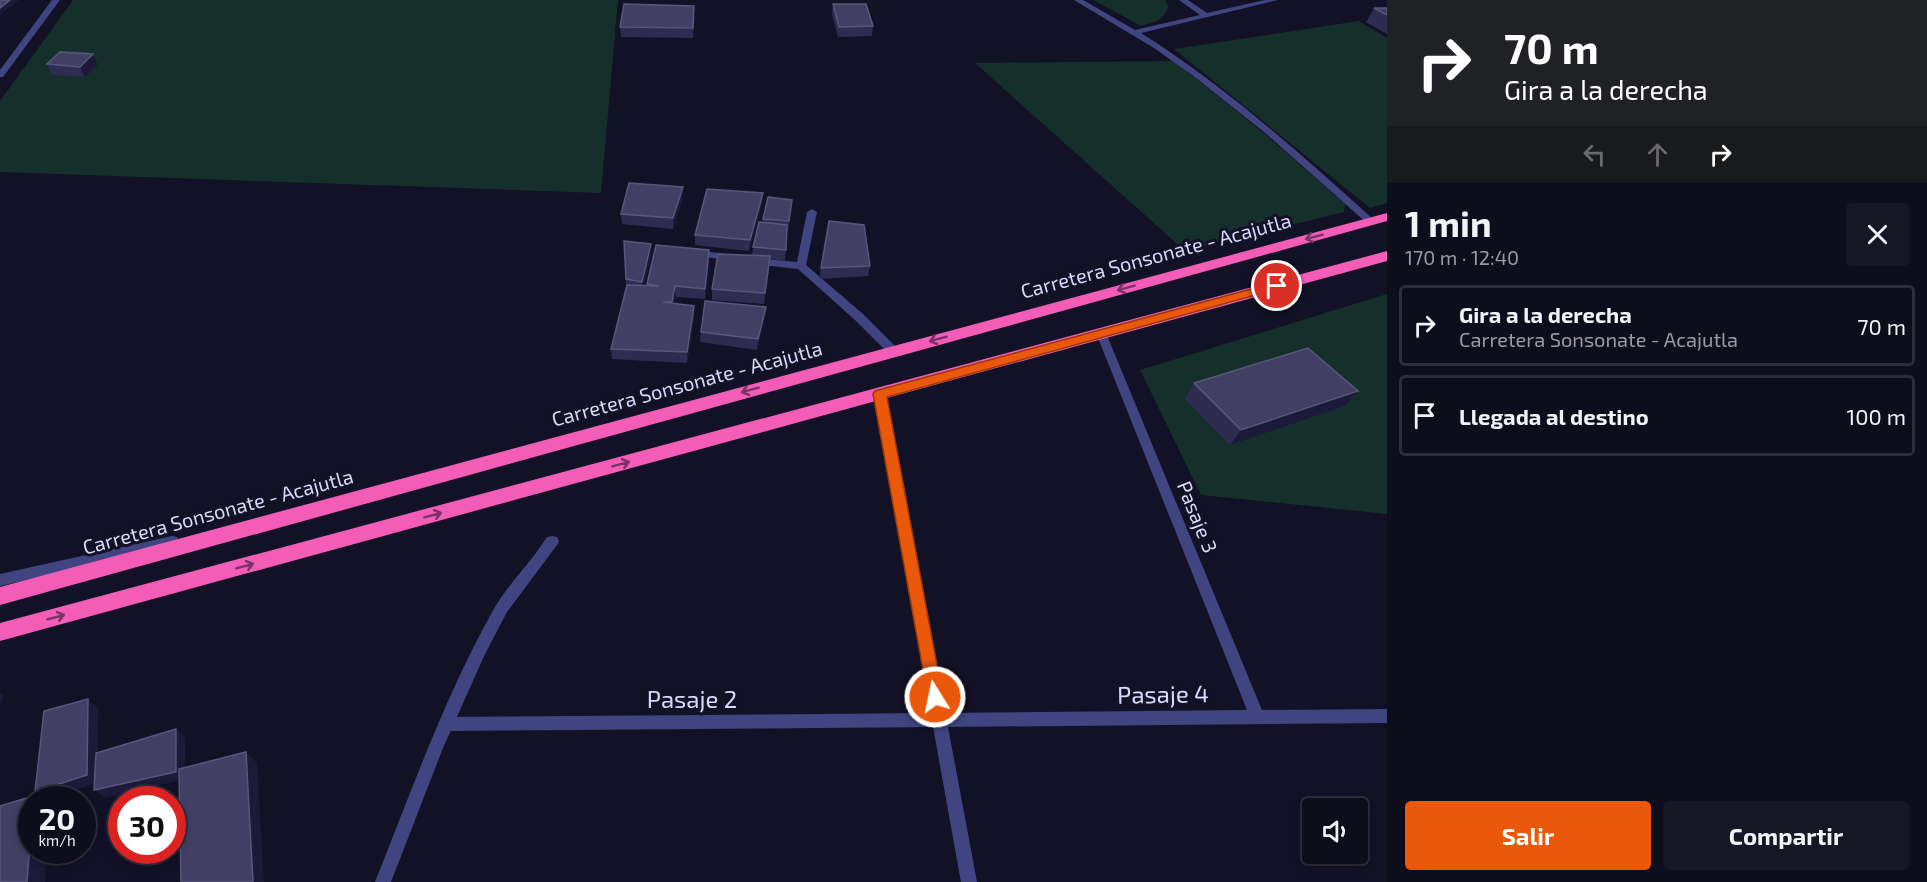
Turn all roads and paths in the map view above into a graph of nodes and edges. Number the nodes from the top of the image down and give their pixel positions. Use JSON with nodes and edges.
{"nodes":[{"id":1,"x":56,"y":0,"type":"edge"},
{"id":2,"x":1078,"y":0,"type":"edge"},
{"id":3,"x":1183,"y":0,"type":"edge"},
{"id":4,"x":1275,"y":0,"type":"edge"},
{"id":5,"x":1205,"y":15,"type":"junction"},
{"id":6,"x":1136,"y":32,"type":"junction"},
{"id":7,"x":0,"y":75,"type":"edge"},
{"id":8,"x":812,"y":212,"type":"dead end"},
{"id":9,"x":1379,"y":220,"type":"edge"},
{"id":10,"x":689,"y":253,"type":"edge"},
{"id":11,"x":1387,"y":256,"type":"edge"},
{"id":12,"x":801,"y":266,"type":"junction"},
{"id":13,"x":1101,"y":333,"type":"junction"},
{"id":14,"x":893,"y":351,"type":"junction"},
{"id":15,"x":880,"y":394,"type":"junction"},
{"id":16,"x":311,"y":510,"type":"junction"},
{"id":17,"x":552,"y":541,"type":"dead end"},
{"id":18,"x":0,"y":580,"type":"edge"},
{"id":19,"x":0,"y":596,"type":"edge"},
{"id":20,"x":0,"y":632,"type":"edge"},
{"id":21,"x":1387,"y":716,"type":"edge"},
{"id":22,"x":1257,"y":717,"type":"junction"},
{"id":23,"x":939,"y":720,"type":"junction"},
{"id":24,"x":446,"y":724,"type":"junction"},
{"id":25,"x":383,"y":882,"type":"edge"},
{"id":26,"x":969,"y":882,"type":"edge"}],
"edges":[{"from":1,"to":7,"type":"street"},
{"from":2,"to":6,"type":"street"},
{"from":3,"to":5,"type":"street"},
{"from":4,"to":5,"type":"street"},
{"from":5,"to":6,"type":"street"},
{"from":6,"to":9,"type":"street"},
{"from":8,"to":12,"type":"street"},
{"from":9,"to":14,"type":"highway","name":"Carretera Sonsonate - Acajutla","one_way":true},
{"from":10,"to":12,"type":"street"},
{"from":11,"to":13,"type":"highway"},
{"from":12,"to":14,"type":"street"},
{"from":13,"to":15,"type":"highway"},
{"from":13,"to":22,"type":"street","name":"Pasaje 3"},
{"from":14,"to":16,"type":"highway","name":"Carretera Sonsonate - Acajutla","one_way":true},
{"from":20,"to":15,"type":"highway","one_way":true},
{"from":15,"to":23,"type":"street"},
{"from":16,"to":18,"type":"street"},
{"from":16,"to":19,"type":"highway","name":"Carretera Sonsonate - Acajutla"},
{"from":17,"to":24,"type":"street"},
{"from":21,"to":22,"type":"street","name":"Pasaje 4"},
{"from":22,"to":23,"type":"street","name":"Pasaje 4"},
{"from":23,"to":24,"type":"street","name":"Pasaje 2"},
{"from":23,"to":26,"type":"street"},
{"from":24,"to":25,"type":"street"}]}
